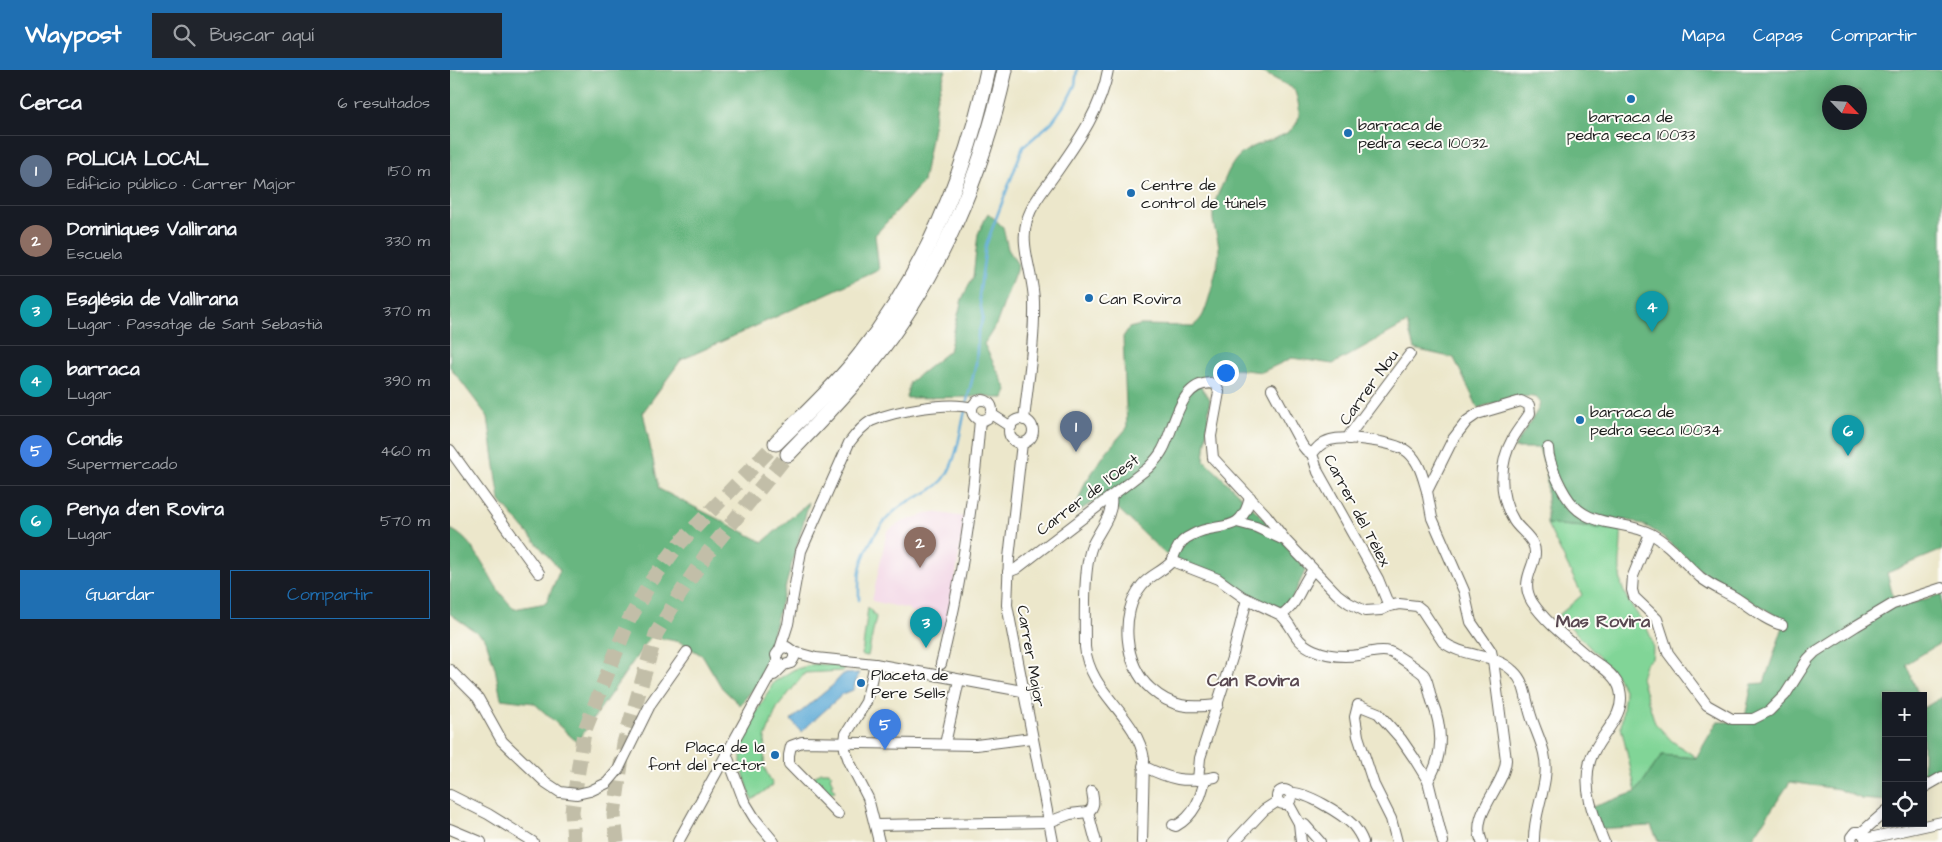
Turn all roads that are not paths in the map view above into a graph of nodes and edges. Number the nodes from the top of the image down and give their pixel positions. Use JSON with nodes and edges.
{"nodes":[{"id":1,"x":988,"y":70,"type":"edge"},
{"id":2,"x":1005,"y":70,"type":"edge"},
{"id":3,"x":1108,"y":70,"type":"edge"},
{"id":4,"x":1410,"y":354,"type":"dead end"},
{"id":5,"x":1272,"y":389,"type":"dead end"},
{"id":6,"x":972,"y":408,"type":"junction"},
{"id":7,"x":991,"y":414,"type":"junction"},
{"id":8,"x":980,"y":420,"type":"junction"},
{"id":9,"x":1024,"y":420,"type":"junction"},
{"id":10,"x":1011,"y":426,"type":"junction"},
{"id":11,"x":1349,"y":438,"type":"junction"},
{"id":12,"x":776,"y":443,"type":"tunnel mouth"},
{"id":13,"x":1022,"y":443,"type":"junction"},
{"id":14,"x":1548,"y":448,"type":"dead end"},
{"id":15,"x":450,"y":450,"type":"edge"},
{"id":16,"x":788,"y":454,"type":"tunnel mouth"},
{"id":17,"x":1312,"y":454,"type":"junction"},
{"id":18,"x":1427,"y":491,"type":"junction"},
{"id":19,"x":1111,"y":497,"type":"junction"},
{"id":20,"x":1250,"y":497,"type":"junction"},
{"id":21,"x":1237,"y":522,"type":"junction"},
{"id":22,"x":1650,"y":534,"type":"junction"},
{"id":23,"x":1286,"y":541,"type":"junction"},
{"id":24,"x":1009,"y":558,"type":"junction"},
{"id":25,"x":1172,"y":560,"type":"junction"},
{"id":26,"x":1024,"y":561,"type":"junction"},
{"id":27,"x":1313,"y":570,"type":"junction"},
{"id":28,"x":539,"y":572,"type":"dead end"},
{"id":29,"x":1008,"y":572,"type":"junction"},
{"id":30,"x":1942,"y":588,"type":"edge"},
{"id":31,"x":1246,"y":599,"type":"junction"},
{"id":32,"x":1389,"y":606,"type":"junction"},
{"id":33,"x":1281,"y":615,"type":"junction"},
{"id":34,"x":1782,"y":625,"type":"dead end"},
{"id":35,"x":687,"y":652,"type":"dead end"},
{"id":36,"x":787,"y":656,"type":"junction"},
{"id":37,"x":1493,"y":660,"type":"junction"},
{"id":38,"x":875,"y":664,"type":"junction"},
{"id":39,"x":450,"y":670,"type":"edge"},
{"id":40,"x":940,"y":670,"type":"junction"},
{"id":41,"x":960,"y":680,"type":"junction"},
{"id":42,"x":1022,"y":691,"type":"junction"},
{"id":43,"x":1218,"y":704,"type":"junction"},
{"id":44,"x":1032,"y":738,"type":"junction"},
{"id":45,"x":845,"y":742,"type":"junction"},
{"id":46,"x":945,"y":744,"type":"junction"},
{"id":47,"x":726,"y":753,"type":"junction"},
{"id":48,"x":1143,"y":766,"type":"junction"},
{"id":49,"x":1942,"y":776,"type":"edge"},
{"id":50,"x":1206,"y":779,"type":"junction"},
{"id":51,"x":1428,"y":781,"type":"junction"},
{"id":52,"x":1927,"y":785,"type":"edge"},
{"id":53,"x":1092,"y":791,"type":"dead end"},
{"id":54,"x":450,"y":795,"type":"edge"},
{"id":55,"x":1285,"y":799,"type":"junction"},
{"id":56,"x":1088,"y":812,"type":"junction"},
{"id":57,"x":838,"y":814,"type":"dead end"},
{"id":58,"x":1882,"y":816,"type":"edge"},
{"id":59,"x":1048,"y":822,"type":"junction"},
{"id":60,"x":1942,"y":822,"type":"edge"},
{"id":61,"x":1299,"y":823,"type":"junction"},
{"id":62,"x":875,"y":824,"type":"junction"},
{"id":63,"x":1173,"y":825,"type":"dead end"},
{"id":64,"x":450,"y":829,"type":"edge"},
{"id":65,"x":518,"y":838,"type":"edge"},
{"id":66,"x":1863,"y":838,"type":"edge"},
{"id":67,"x":481,"y":842,"type":"edge"},
{"id":68,"x":533,"y":842,"type":"edge"},
{"id":69,"x":678,"y":842,"type":"edge"},
{"id":70,"x":774,"y":842,"type":"edge"},
{"id":71,"x":879,"y":842,"type":"edge"},
{"id":72,"x":1052,"y":842,"type":"edge"},
{"id":73,"x":1096,"y":842,"type":"edge"},
{"id":74,"x":1142,"y":842,"type":"edge"},
{"id":75,"x":1234,"y":842,"type":"edge"},
{"id":76,"x":1301,"y":842,"type":"edge"},
{"id":77,"x":1320,"y":842,"type":"edge"},
{"id":78,"x":1364,"y":842,"type":"edge"},
{"id":79,"x":1396,"y":842,"type":"edge"},
{"id":80,"x":1443,"y":842,"type":"edge"},
{"id":81,"x":1482,"y":842,"type":"edge"},
{"id":82,"x":1534,"y":842,"type":"edge"},
{"id":83,"x":1604,"y":842,"type":"edge"},
{"id":84,"x":1852,"y":842,"type":"edge"}],
"edges":[{"from":1,"to":12,"type":"highway"},
{"from":2,"to":16,"type":"highway"},
{"from":3,"to":9,"type":"street"},
{"from":4,"to":11,"type":"street","name":"Carrer Nou"},
{"from":5,"to":17,"type":"street"},
{"from":6,"to":7,"type":"street"},
{"from":6,"to":8,"type":"street"},
{"from":6,"to":36,"type":"street"},
{"from":7,"to":8,"type":"street"},
{"from":7,"to":10,"type":"street"},
{"from":8,"to":40,"type":"street"},
{"from":9,"to":10,"type":"street"},
{"from":9,"to":13,"type":"street"},
{"from":10,"to":13,"type":"street"},
{"from":11,"to":17,"type":"street","name":"Carrer del Télex"},
{"from":11,"to":18,"type":"street","name":"Carrer del Télex"},
{"from":13,"to":24,"type":"street","name":"Carrer Major"},
{"from":14,"to":22,"type":"street"},
{"from":15,"to":28,"type":"street"},
{"from":17,"to":32,"type":"street","name":"Carrer del Télex"},
{"from":18,"to":37,"type":"street"},
{"from":18,"to":83,"type":"street"},
{"from":19,"to":20,"type":"street","name":"Carrer de l'Oest"},
{"from":19,"to":26,"type":"street","name":"Carrer de l'Oest"},
{"from":19,"to":48,"type":"street"},
{"from":20,"to":21,"type":"street"},
{"from":20,"to":23,"type":"street"},
{"from":21,"to":23,"type":"street"},
{"from":21,"to":25,"type":"street"},
{"from":22,"to":30,"type":"street"},
{"from":22,"to":34,"type":"street"},
{"from":23,"to":27,"type":"street"},
{"from":24,"to":26,"type":"street"},
{"from":24,"to":29,"type":"street","name":"Carrer Major"},
{"from":25,"to":31,"type":"street"},
{"from":25,"to":43,"type":"street"},
{"from":26,"to":29,"type":"street","name":"Carrer de l'Oest"},
{"from":27,"to":32,"type":"street"},
{"from":27,"to":33,"type":"street"},
{"from":29,"to":42,"type":"street","name":"Carrer Major"},
{"from":31,"to":33,"type":"street"},
{"from":31,"to":43,"type":"street"},
{"from":32,"to":37,"type":"street"},
{"from":33,"to":51,"type":"street"},
{"from":35,"to":39,"type":"street"},
{"from":36,"to":38,"type":"street"},
{"from":36,"to":47,"type":"street"},
{"from":37,"to":81,"type":"street"},
{"from":37,"to":82,"type":"street"},
{"from":38,"to":40,"type":"street"},
{"from":38,"to":45,"type":"street"},
{"from":40,"to":41,"type":"street"},
{"from":41,"to":42,"type":"street"},
{"from":41,"to":46,"type":"street"},
{"from":42,"to":44,"type":"street","name":"Carrer Major"},
{"from":43,"to":50,"type":"street"},
{"from":44,"to":46,"type":"street"},
{"from":44,"to":59,"type":"street","name":"Carrer Major"},
{"from":45,"to":46,"type":"street"},
{"from":45,"to":57,"type":"street"},
{"from":45,"to":62,"type":"street"},
{"from":47,"to":69,"type":"street"},
{"from":47,"to":70,"type":"street"},
{"from":48,"to":50,"type":"street"},
{"from":48,"to":74,"type":"street"},
{"from":49,"to":52,"type":"street"},
{"from":50,"to":63,"type":"street"},
{"from":51,"to":79,"type":"street"},
{"from":51,"to":80,"type":"street"},
{"from":53,"to":56,"type":"street"},
{"from":54,"to":65,"type":"street"},
{"from":55,"to":61,"type":"street"},
{"from":55,"to":75,"type":"street"},
{"from":55,"to":78,"type":"street"},
{"from":56,"to":59,"type":"street"},
{"from":56,"to":73,"type":"street"},
{"from":58,"to":66,"type":"street"},
{"from":59,"to":62,"type":"street"},
{"from":59,"to":72,"type":"street","name":"Carrer Major"},
{"from":60,"to":66,"type":"street"},
{"from":61,"to":76,"type":"street"},
{"from":61,"to":77,"type":"street"},
{"from":62,"to":71,"type":"street"},
{"from":64,"to":67,"type":"street"},
{"from":65,"to":68,"type":"street"},
{"from":66,"to":84,"type":"street"}]}
